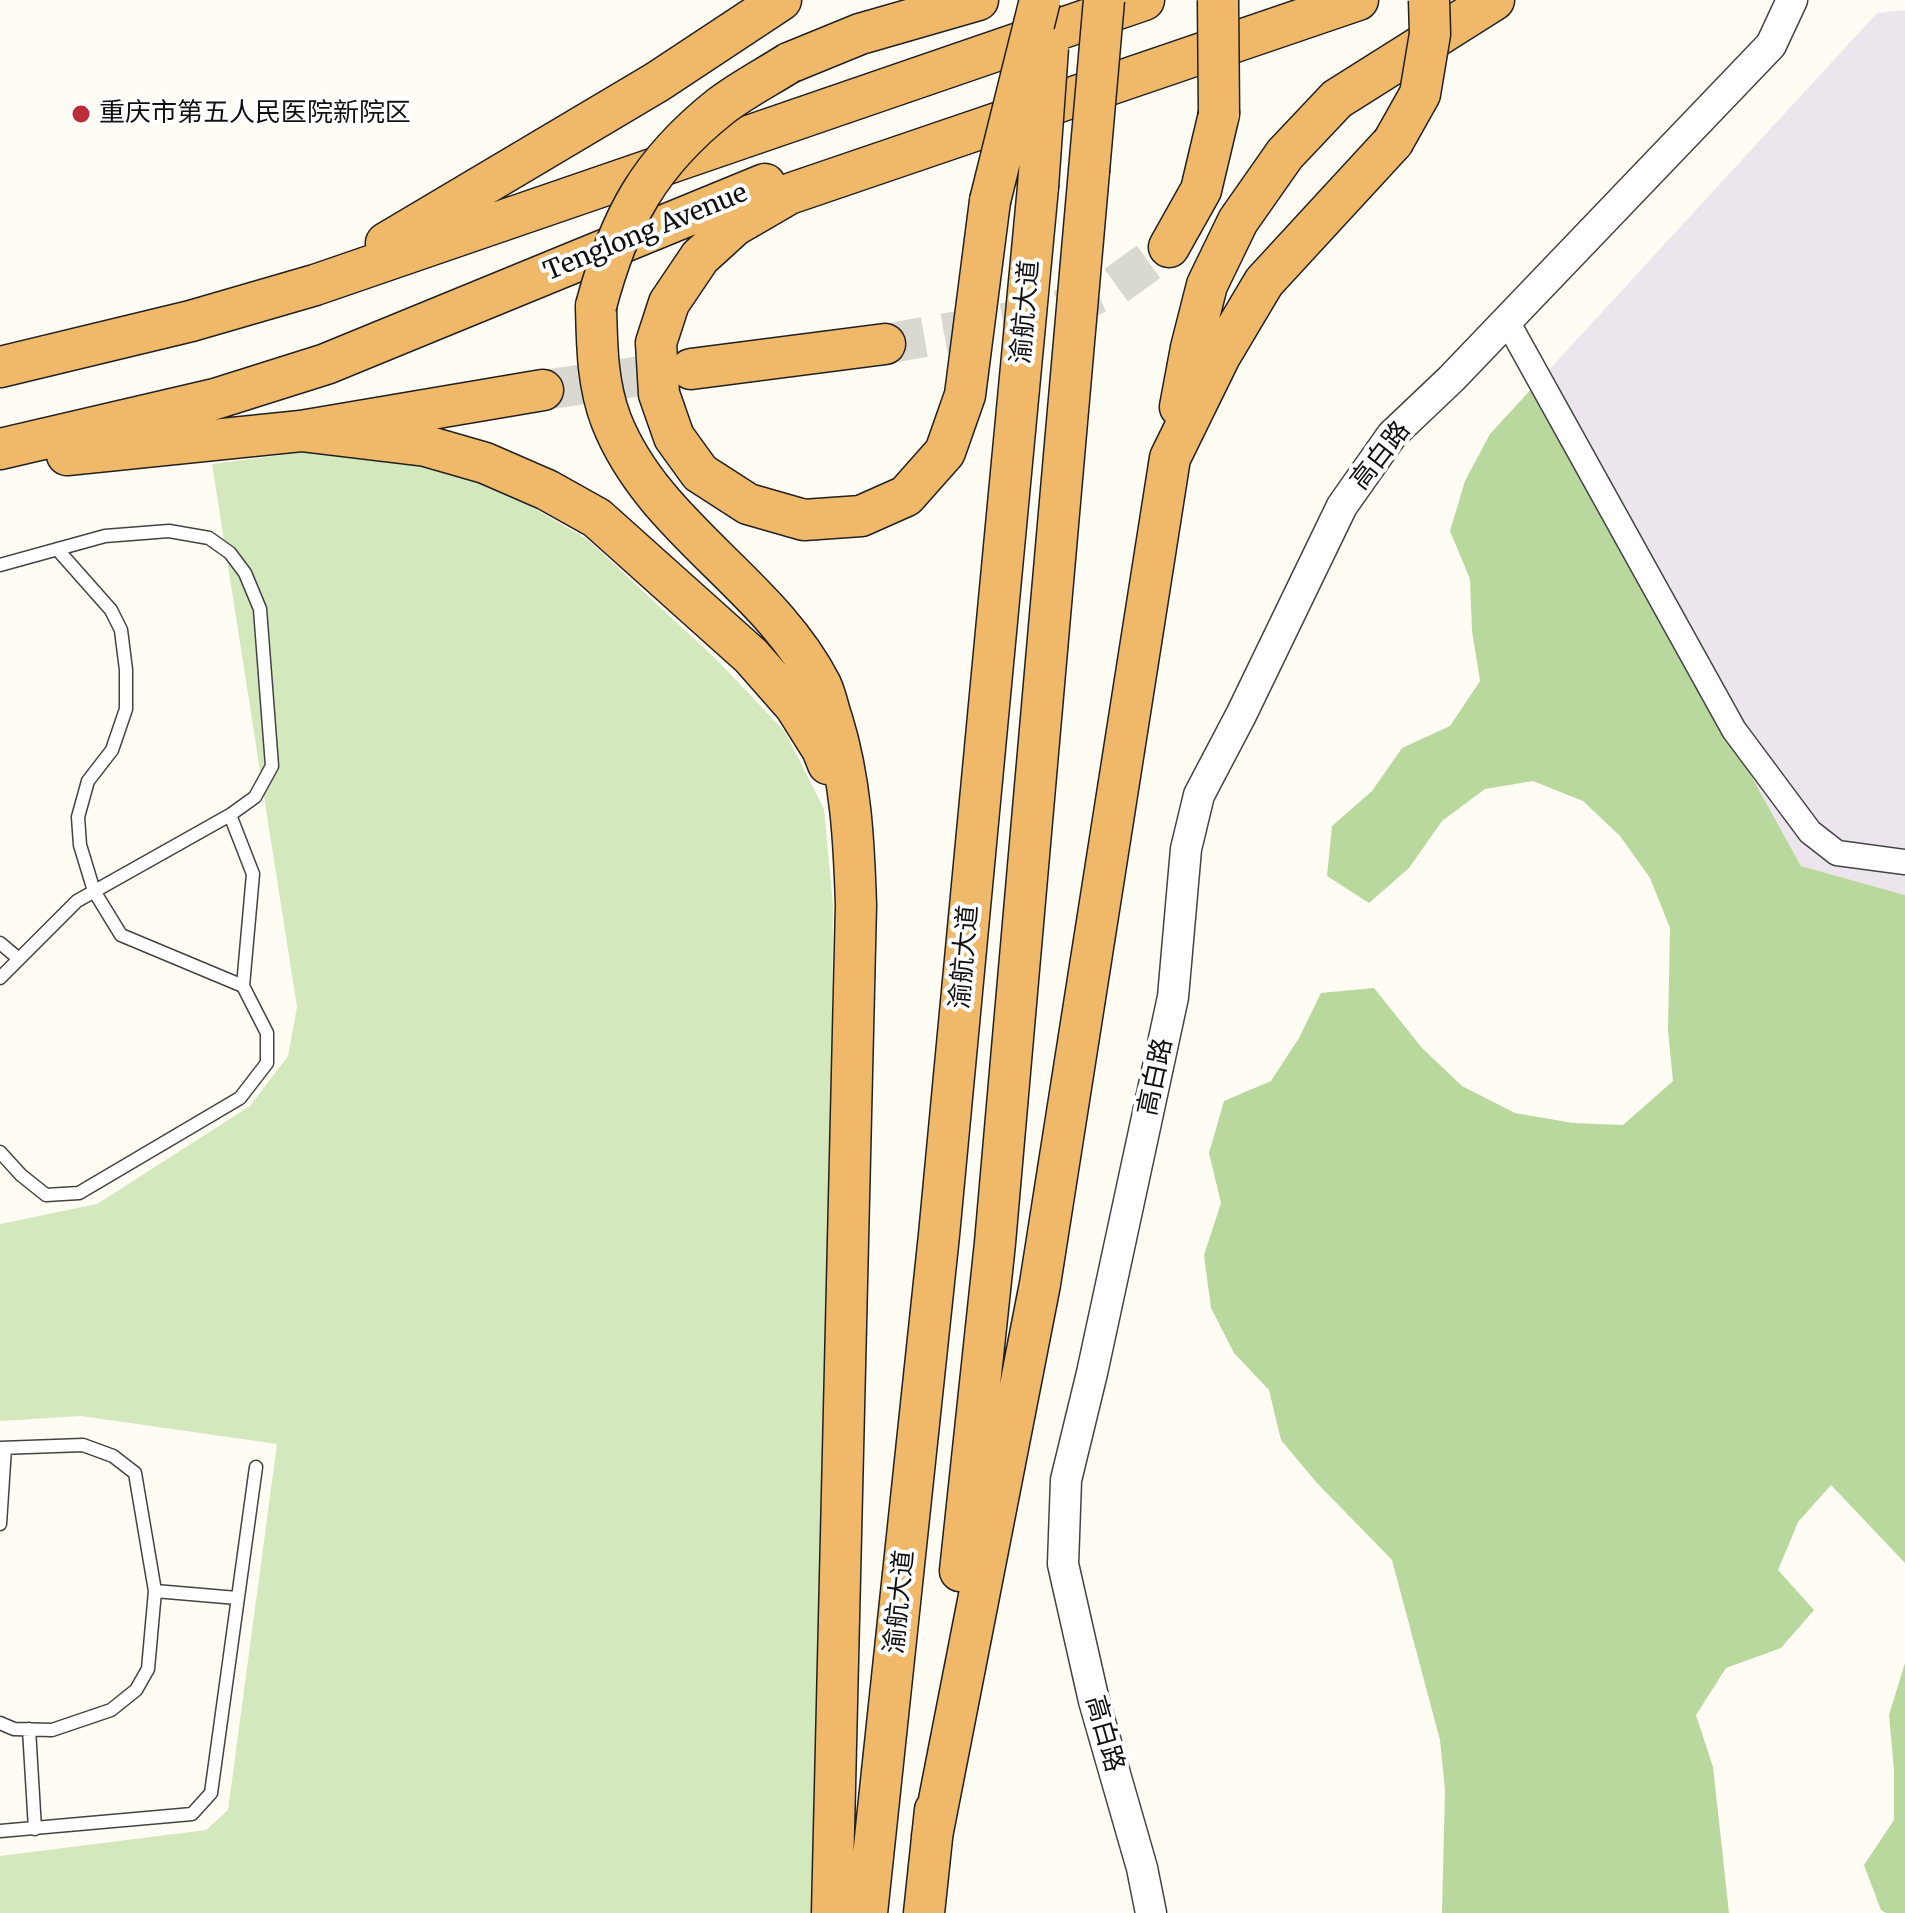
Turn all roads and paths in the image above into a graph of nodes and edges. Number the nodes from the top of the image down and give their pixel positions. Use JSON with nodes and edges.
{"nodes":[{"id":1,"x":781,"y":0,"type":"edge"},
{"id":2,"x":798,"y":0,"type":"edge"},
{"id":3,"x":978,"y":0,"type":"edge"},
{"id":4,"x":1040,"y":0,"type":"edge"},
{"id":5,"x":1051,"y":0,"type":"edge"},
{"id":6,"x":1104,"y":0,"type":"edge"},
{"id":7,"x":1144,"y":0,"type":"edge"},
{"id":8,"x":1218,"y":0,"type":"edge"},
{"id":9,"x":1288,"y":0,"type":"edge"},
{"id":10,"x":1358,"y":0,"type":"edge"},
{"id":11,"x":1429,"y":0,"type":"edge"},
{"id":12,"x":1494,"y":0,"type":"edge"},
{"id":13,"x":1792,"y":0,"type":"edge"},
{"id":14,"x":657,"y":82,"type":"junction"},
{"id":15,"x":1169,"y":247,"type":"tunnel mouth"},
{"id":16,"x":315,"y":285,"type":"junction"},
{"id":17,"x":1507,"y":321,"type":"junction"},
{"id":18,"x":885,"y":344,"type":"tunnel mouth"},
{"id":19,"x":0,"y":367,"type":"edge"},
{"id":20,"x":691,"y":369,"type":"tunnel mouth"},
{"id":21,"x":543,"y":390,"type":"tunnel mouth"},
{"id":22,"x":301,"y":431,"type":"junction"},
{"id":23,"x":0,"y":449,"type":"edge"},
{"id":24,"x":1170,"y":458,"type":"junction"},
{"id":25,"x":0,"y":461,"type":"edge"},
{"id":26,"x":57,"y":549,"type":"junction"},
{"id":27,"x":0,"y":565,"type":"edge"},
{"id":28,"x":230,"y":815,"type":"junction"},
{"id":29,"x":853,"y":823,"type":"junction"},
{"id":30,"x":1905,"y":862,"type":"edge"},
{"id":31,"x":94,"y":891,"type":"junction"},
{"id":32,"x":0,"y":943,"type":"edge"},
{"id":33,"x":19,"y":959,"type":"junction"},
{"id":34,"x":0,"y":978,"type":"edge"},
{"id":35,"x":243,"y":986,"type":"junction"},
{"id":36,"x":0,"y":1152,"type":"edge"},
{"id":37,"x":2,"y":1448,"type":"edge"},
{"id":38,"x":256,"y":1467,"type":"dead end"},
{"id":39,"x":0,"y":1524,"type":"edge"},
{"id":40,"x":155,"y":1591,"type":"junction"},
{"id":41,"x":237,"y":1598,"type":"junction"},
{"id":42,"x":0,"y":1723,"type":"edge"},
{"id":43,"x":29,"y":1729,"type":"junction"},
{"id":44,"x":35,"y":1829,"type":"junction"},
{"id":45,"x":0,"y":1831,"type":"edge"},
{"id":46,"x":932,"y":1836,"type":"junction"},
{"id":47,"x":832,"y":1913,"type":"edge"},
{"id":48,"x":867,"y":1913,"type":"edge"},
{"id":49,"x":924,"y":1913,"type":"edge"},
{"id":50,"x":1151,"y":1913,"type":"edge"}],
"edges":[{"from":1,"to":14,"type":"highway"},
{"from":2,"to":14,"type":"highway"},
{"from":3,"to":29,"type":"highway","bridge":true},
{"from":4,"to":10,"type":"highway","bridge":true},
{"from":5,"to":48,"type":"highway","name":"渝航大道","bridge":true},
{"from":6,"to":46,"type":"highway","name":"渝航大道","bridge":true},
{"from":7,"to":16,"type":"highway","name":"Tenglong Avenue"},
{"from":8,"to":15,"type":"highway","bridge":true},
{"from":9,"to":23,"type":"highway","name":"Tenglong Avenue"},
{"from":11,"to":24,"type":"highway","bridge":true},
{"from":12,"to":24,"type":"highway"},
{"from":13,"to":17,"type":"street","name":"高白路"},
{"from":14,"to":16,"type":"highway"},
{"from":16,"to":19,"type":"highway","name":"Tenglong Avenue"},
{"from":17,"to":30,"type":"street"},
{"from":17,"to":50,"type":"street","name":"高白路"},
{"from":18,"to":20,"type":"highway"},
{"from":21,"to":22,"type":"highway"},
{"from":22,"to":25,"type":"highway"},
{"from":22,"to":29,"type":"highway"},
{"from":24,"to":46,"type":"highway"},
{"from":26,"to":27,"type":"lane"},
{"from":26,"to":28,"type":"lane"},
{"from":26,"to":31,"type":"lane"},
{"from":28,"to":31,"type":"lane"},
{"from":28,"to":35,"type":"lane"},
{"from":29,"to":47,"type":"highway"},
{"from":31,"to":33,"type":"lane"},
{"from":31,"to":35,"type":"lane"},
{"from":32,"to":33,"type":"lane"},
{"from":33,"to":34,"type":"lane"},
{"from":35,"to":36,"type":"lane"},
{"from":37,"to":39,"type":"lane"},
{"from":37,"to":40,"type":"lane"},
{"from":38,"to":41,"type":"lane"},
{"from":40,"to":41,"type":"lane"},
{"from":40,"to":43,"type":"lane"},
{"from":41,"to":44,"type":"lane"},
{"from":42,"to":43,"type":"lane"},
{"from":43,"to":44,"type":"lane"},
{"from":44,"to":45,"type":"lane"},
{"from":46,"to":49,"type":"highway","name":"渝航大道"}]}
